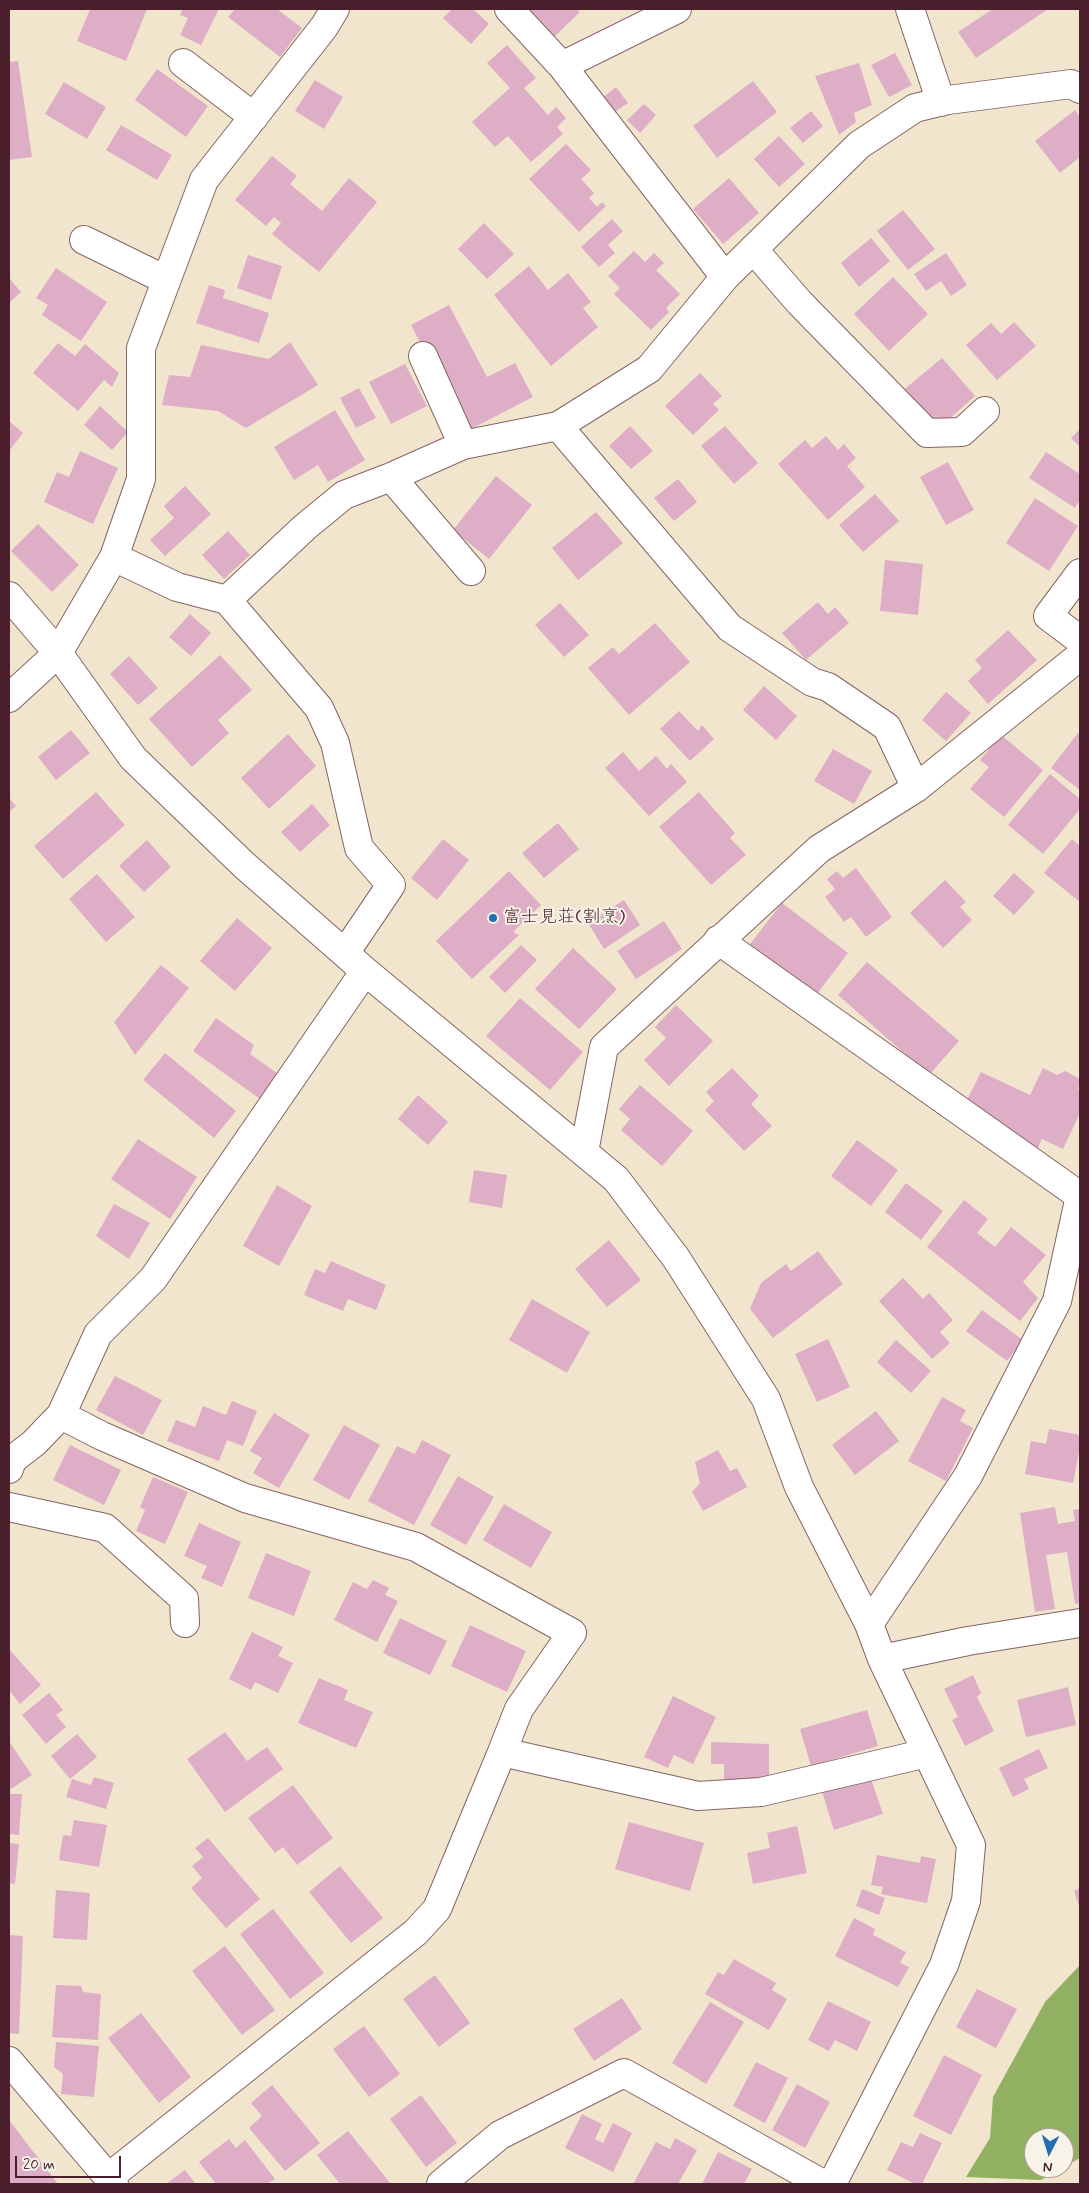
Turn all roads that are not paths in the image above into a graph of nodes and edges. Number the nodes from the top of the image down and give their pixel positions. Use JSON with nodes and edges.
{"nodes":[{"id":1,"x":509,"y":9,"type":"edge"},
{"id":2,"x":677,"y":9,"type":"edge"},
{"id":3,"x":910,"y":9,"type":"edge"},
{"id":4,"x":324,"y":13,"type":"edge"},
{"id":5,"x":183,"y":63,"type":"dead end"},
{"id":6,"x":562,"y":66,"type":"junction"},
{"id":7,"x":1080,"y":89,"type":"edge"},
{"id":8,"x":941,"y":102,"type":"junction"},
{"id":9,"x":254,"y":117,"type":"junction"},
{"id":10,"x":84,"y":240,"type":"dead end"},
{"id":11,"x":753,"y":249,"type":"junction"},
{"id":12,"x":725,"y":277,"type":"junction"},
{"id":13,"x":166,"y":280,"type":"junction"},
{"id":14,"x":423,"y":356,"type":"dead end"},
{"id":15,"x":986,"y":411,"type":"dead end"},
{"id":16,"x":558,"y":426,"type":"junction"},
{"id":17,"x":463,"y":445,"type":"junction"},
{"id":18,"x":391,"y":477,"type":"junction"},
{"id":19,"x":114,"y":557,"type":"junction"},
{"id":20,"x":471,"y":571,"type":"dead end"},
{"id":21,"x":1080,"y":573,"type":"edge"},
{"id":22,"x":9,"y":596,"type":"edge"},
{"id":23,"x":227,"y":600,"type":"junction"},
{"id":24,"x":1080,"y":640,"type":"edge"},
{"id":25,"x":58,"y":653,"type":"junction"},
{"id":26,"x":1080,"y":656,"type":"edge"},
{"id":27,"x":9,"y":698,"type":"edge"},
{"id":28,"x":916,"y":788,"type":"junction"},
{"id":29,"x":718,"y":940,"type":"junction"},
{"id":30,"x":345,"y":953,"type":"junction"},
{"id":31,"x":365,"y":971,"type":"junction"},
{"id":32,"x":584,"y":1152,"type":"junction"},
{"id":33,"x":1080,"y":1196,"type":"edge"},
{"id":34,"x":1075,"y":1242,"type":"edge"},
{"id":35,"x":61,"y":1414,"type":"junction"},
{"id":36,"x":9,"y":1468,"type":"edge"},
{"id":37,"x":9,"y":1507,"type":"edge"},
{"id":38,"x":185,"y":1623,"type":"dead end"},
{"id":39,"x":1080,"y":1623,"type":"edge"},
{"id":40,"x":869,"y":1624,"type":"junction"},
{"id":41,"x":882,"y":1659,"type":"junction"},
{"id":42,"x":502,"y":1752,"type":"junction"},
{"id":43,"x":927,"y":1753,"type":"junction"},
{"id":44,"x":9,"y":2061,"type":"edge"},
{"id":45,"x":111,"y":2181,"type":"edge"},
{"id":46,"x":441,"y":2184,"type":"edge"},
{"id":47,"x":823,"y":2184,"type":"edge"},
{"id":48,"x":832,"y":2184,"type":"edge"}],
"edges":[{"from":1,"to":6,"type":"street"},
{"from":2,"to":6,"type":"street"},
{"from":3,"to":8,"type":"street"},
{"from":4,"to":9,"type":"street"},
{"from":5,"to":9,"type":"street"},
{"from":6,"to":12,"type":"street"},
{"from":7,"to":8,"type":"street"},
{"from":8,"to":11,"type":"street"},
{"from":9,"to":13,"type":"street"},
{"from":10,"to":13,"type":"street"},
{"from":11,"to":12,"type":"street"},
{"from":11,"to":15,"type":"street"},
{"from":12,"to":16,"type":"street"},
{"from":13,"to":19,"type":"street"},
{"from":14,"to":17,"type":"street"},
{"from":16,"to":17,"type":"street"},
{"from":16,"to":28,"type":"street"},
{"from":17,"to":18,"type":"street"},
{"from":18,"to":20,"type":"street"},
{"from":18,"to":23,"type":"street"},
{"from":19,"to":23,"type":"street"},
{"from":19,"to":25,"type":"street"},
{"from":21,"to":24,"type":"street"},
{"from":22,"to":25,"type":"street"},
{"from":23,"to":30,"type":"street"},
{"from":25,"to":27,"type":"street"},
{"from":25,"to":30,"type":"street"},
{"from":26,"to":28,"type":"street"},
{"from":28,"to":29,"type":"street"},
{"from":29,"to":32,"type":"street"},
{"from":29,"to":33,"type":"street"},
{"from":30,"to":31,"type":"street"},
{"from":31,"to":32,"type":"street"},
{"from":31,"to":35,"type":"street"},
{"from":32,"to":40,"type":"street"},
{"from":33,"to":34,"type":"street"},
{"from":34,"to":40,"type":"street"},
{"from":35,"to":36,"type":"street"},
{"from":35,"to":42,"type":"street"},
{"from":37,"to":38,"type":"street"},
{"from":39,"to":41,"type":"street"},
{"from":40,"to":41,"type":"street"},
{"from":41,"to":43,"type":"street"},
{"from":42,"to":43,"type":"street"},
{"from":42,"to":45,"type":"street"},
{"from":43,"to":48,"type":"street"},
{"from":44,"to":45,"type":"street"},
{"from":46,"to":47,"type":"street"}]}
